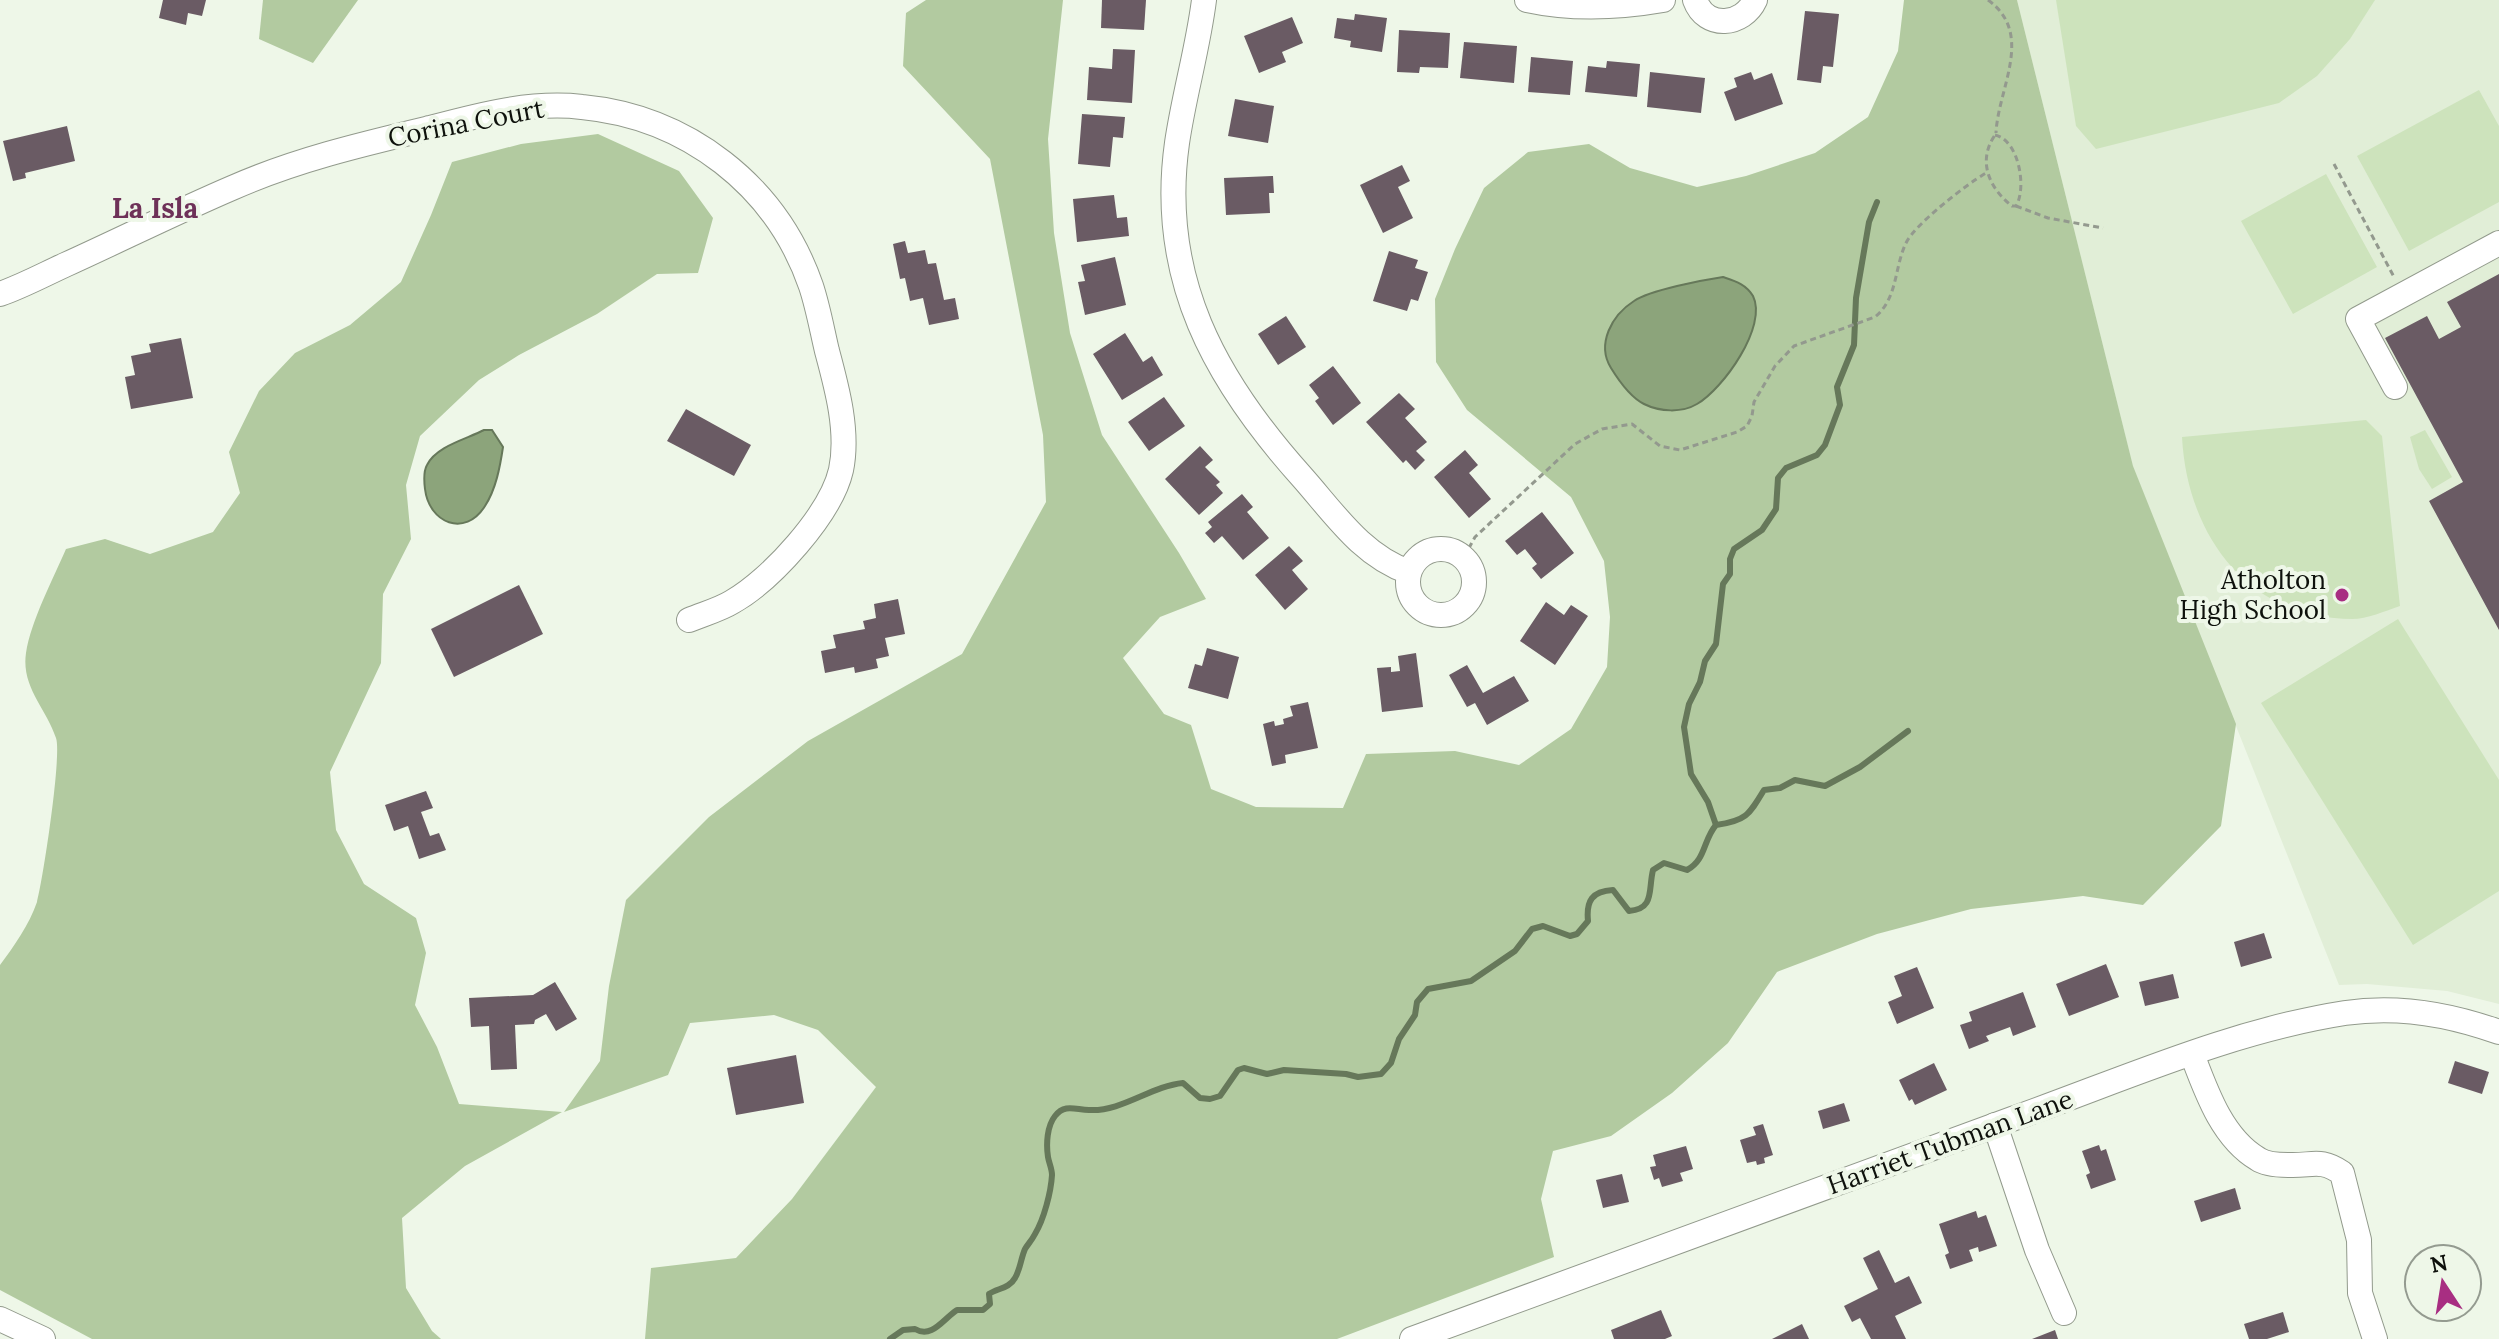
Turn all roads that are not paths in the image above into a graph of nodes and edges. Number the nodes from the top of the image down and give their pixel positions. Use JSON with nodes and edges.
{"nodes":[{"id":1,"x":1204,"y":0,"type":"edge"},
{"id":2,"x":1527,"y":0,"type":"edge"},
{"id":3,"x":1663,"y":0,"type":"edge"},
{"id":4,"x":1695,"y":0,"type":"edge"},
{"id":5,"x":1755,"y":0,"type":"edge"},
{"id":6,"x":2499,"y":243,"type":"edge"},
{"id":7,"x":0,"y":294,"type":"edge"},
{"id":8,"x":2395,"y":387,"type":"dead end"},
{"id":9,"x":1409,"y":572,"type":"junction"},
{"id":10,"x":689,"y":620,"type":"dead end"},
{"id":11,"x":2499,"y":1032,"type":"edge"},
{"id":12,"x":2192,"y":1054,"type":"junction"},
{"id":13,"x":1995,"y":1125,"type":"junction"},
{"id":14,"x":2064,"y":1313,"type":"dead end"},
{"id":15,"x":0,"y":1319,"type":"edge"},
{"id":16,"x":43,"y":1339,"type":"edge"},
{"id":17,"x":1412,"y":1339,"type":"edge"},
{"id":18,"x":2375,"y":1339,"type":"edge"}],
"edges":[{"from":1,"to":9,"type":"street"},
{"from":2,"to":3,"type":"street"},
{"from":4,"to":5,"type":"street"},
{"from":6,"to":8,"type":"street"},
{"from":7,"to":10,"type":"street","name":"Corina Court"},
{"from":9,"to":9,"type":"street"},
{"from":11,"to":12,"type":"street","name":"Harriet Tubman Lane"},
{"from":12,"to":13,"type":"street","name":"Harriet Tubman Lane"},
{"from":12,"to":18,"type":"street"},
{"from":13,"to":14,"type":"street"},
{"from":13,"to":17,"type":"street","name":"Harriet Tubman Lane"},
{"from":15,"to":16,"type":"street"}]}
